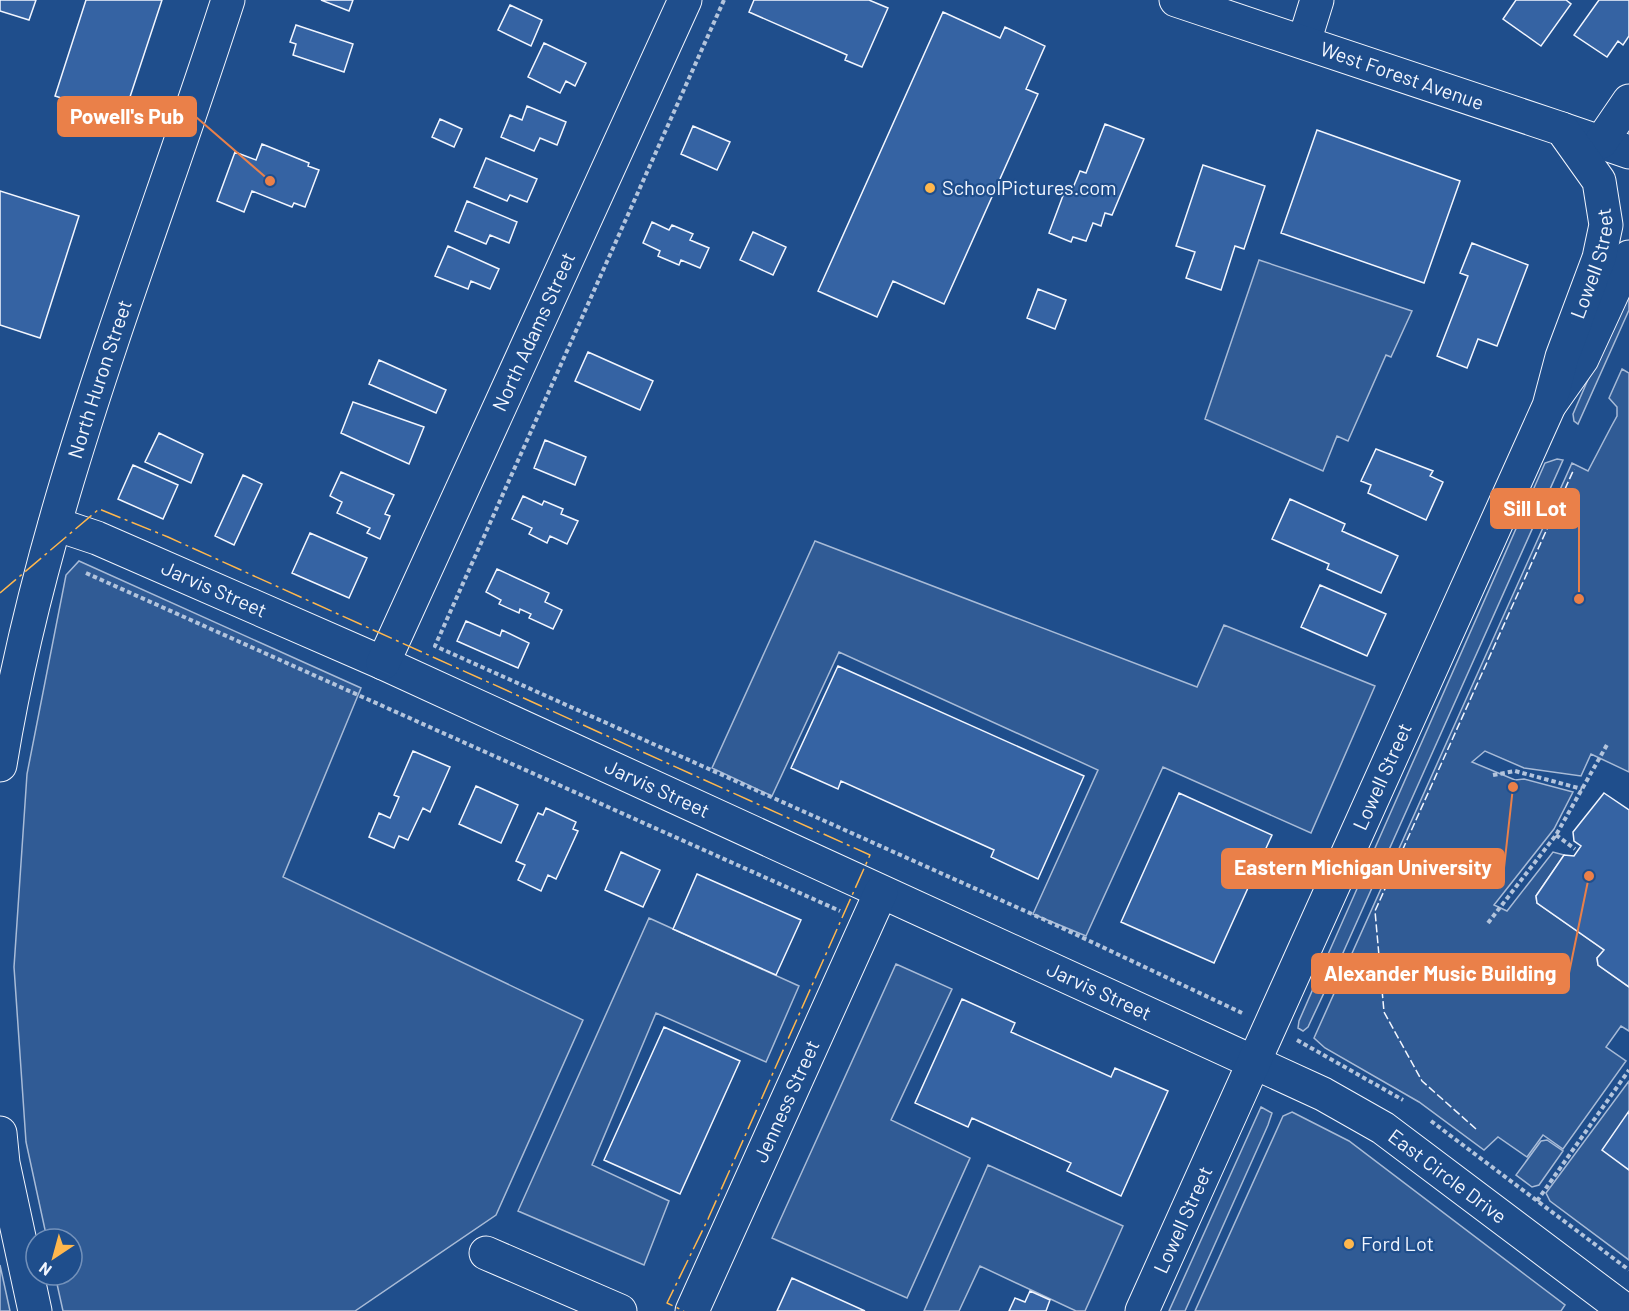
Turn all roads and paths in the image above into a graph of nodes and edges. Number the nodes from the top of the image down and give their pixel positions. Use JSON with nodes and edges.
{"nodes":[{"id":1,"x":228,"y":0,"type":"edge"},
{"id":2,"x":685,"y":0,"type":"edge"},
{"id":3,"x":724,"y":0,"type":"edge"},
{"id":4,"x":1176,"y":0,"type":"edge"},
{"id":5,"x":1317,"y":0,"type":"edge"},
{"id":6,"x":1304,"y":42,"type":"junction"},
{"id":7,"x":1629,"y":101,"type":"edge"},
{"id":8,"x":1562,"y":129,"type":"junction"},
{"id":9,"x":1615,"y":147,"type":"edge"},
{"id":10,"x":1629,"y":257,"type":"edge"},
{"id":11,"x":1549,"y":406,"type":"junction"},
{"id":12,"x":55,"y":524,"type":"junction"},
{"id":13,"x":383,"y":663,"type":"junction"},
{"id":14,"x":1608,"y":743,"type":"dead end"},
{"id":15,"x":0,"y":765,"type":"edge"},
{"id":16,"x":1493,"y":775,"type":"dead end"},
{"id":17,"x":1582,"y":789,"type":"junction"},
{"id":18,"x":1556,"y":835,"type":"junction"},
{"id":19,"x":1575,"y":849,"type":"dead end"},
{"id":20,"x":881,"y":892,"type":"junction"},
{"id":21,"x":1488,"y":923,"type":"dead end"},
{"id":22,"x":1271,"y":1026,"type":"junction"},
{"id":23,"x":1256,"y":1062,"type":"junction"},
{"id":24,"x":1629,"y":1070,"type":"edge"},
{"id":25,"x":1407,"y":1103,"type":"dead end"},
{"id":26,"x":1425,"y":1116,"type":"dead end"},
{"id":27,"x":0,"y":1133,"type":"edge"},
{"id":28,"x":1537,"y":1201,"type":"junction"},
{"id":29,"x":486,"y":1252,"type":"dead end"},
{"id":30,"x":1629,"y":1270,"type":"edge"},
{"id":31,"x":35,"y":1311,"type":"edge"},
{"id":32,"x":620,"y":1311,"type":"edge"},
{"id":33,"x":692,"y":1311,"type":"edge"},
{"id":34,"x":1142,"y":1311,"type":"edge"},
{"id":35,"x":1626,"y":1311,"type":"edge"}],
"edges":[{"from":1,"to":12,"type":"street","name":"North Huron Street"},
{"from":2,"to":13,"type":"street","name":"North Adams Street"},
{"from":3,"to":22,"type":"path"},
{"from":4,"to":6,"type":"street","name":"West Forest Avenue"},
{"from":5,"to":6,"type":"street"},
{"from":6,"to":8,"type":"street","name":"West Forest Avenue"},
{"from":7,"to":9,"type":"street"},
{"from":8,"to":9,"type":"street","name":"West Forest Avenue"},
{"from":8,"to":11,"type":"street","name":"Lowell Street"},
{"from":10,"to":11,"type":"street","name":"Lowell Street"},
{"from":11,"to":22,"type":"street","name":"Lowell Street"},
{"from":12,"to":13,"type":"street","name":"Jarvis Street"},
{"from":12,"to":15,"type":"street","name":"North Huron Street"},
{"from":13,"to":20,"type":"street","name":"Jarvis Street"},
{"from":14,"to":17,"type":"path"},
{"from":16,"to":17,"type":"path"},
{"from":17,"to":18,"type":"path"},
{"from":18,"to":19,"type":"path"},
{"from":18,"to":21,"type":"path"},
{"from":20,"to":23,"type":"street","name":"Jarvis Street"},
{"from":20,"to":33,"type":"street","name":"Jenness Street"},
{"from":22,"to":23,"type":"street","name":"Lowell Street"},
{"from":22,"to":25,"type":"path"},
{"from":23,"to":34,"type":"street","name":"Lowell Street"},
{"from":23,"to":35,"type":"street","name":"East Circle Drive"},
{"from":24,"to":28,"type":"path"},
{"from":26,"to":28,"type":"path"},
{"from":27,"to":31,"type":"street"},
{"from":28,"to":30,"type":"path"},
{"from":29,"to":32,"type":"street"}]}
